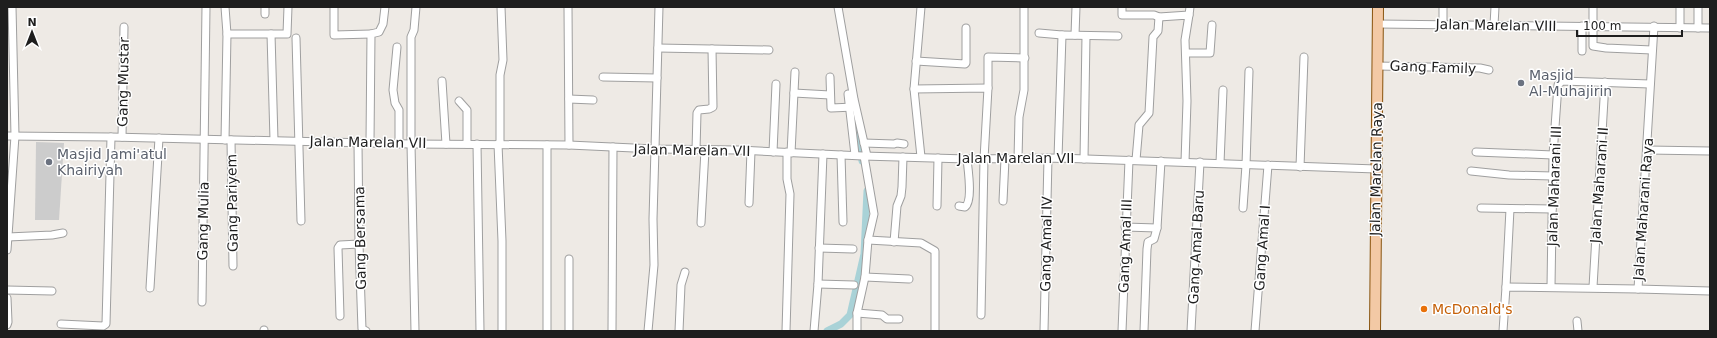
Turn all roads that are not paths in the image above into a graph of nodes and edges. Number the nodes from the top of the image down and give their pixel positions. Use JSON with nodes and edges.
{"nodes":[{"id":1,"x":12,"y":7,"type":"edge"},
{"id":2,"x":206,"y":7,"type":"edge"},
{"id":3,"x":225,"y":7,"type":"edge"},
{"id":4,"x":288,"y":7,"type":"edge"},
{"id":5,"x":334,"y":7,"type":"edge"},
{"id":6,"x":385,"y":7,"type":"edge"},
{"id":7,"x":416,"y":7,"type":"edge"},
{"id":8,"x":501,"y":7,"type":"edge"},
{"id":9,"x":568,"y":7,"type":"edge"},
{"id":10,"x":659,"y":7,"type":"edge"},
{"id":11,"x":838,"y":7,"type":"edge"},
{"id":12,"x":921,"y":7,"type":"edge"},
{"id":13,"x":1024,"y":7,"type":"edge"},
{"id":14,"x":1076,"y":7,"type":"edge"},
{"id":15,"x":1154,"y":7,"type":"edge"},
{"id":16,"x":1190,"y":7,"type":"edge"},
{"id":17,"x":1378,"y":7,"type":"edge"},
{"id":18,"x":1443,"y":7,"type":"edge"},
{"id":19,"x":1495,"y":7,"type":"edge"},
{"id":20,"x":1593,"y":7,"type":"edge"},
{"id":21,"x":1680,"y":7,"type":"edge"},
{"id":22,"x":1698,"y":7,"type":"edge"},
{"id":23,"x":1122,"y":11,"type":"edge"},
{"id":24,"x":1189,"y":15,"type":"junction"},
{"id":25,"x":1156,"y":16,"type":"junction"},
{"id":26,"x":1378,"y":24,"type":"junction"},
{"id":27,"x":1443,"y":24,"type":"junction"},
{"id":28,"x":1494,"y":25,"type":"junction"},
{"id":29,"x":1212,"y":26,"type":"dead end"},
{"id":30,"x":1582,"y":26,"type":"junction"},
{"id":31,"x":1593,"y":26,"type":"junction"},
{"id":32,"x":1654,"y":26,"type":"junction"},
{"id":33,"x":124,"y":27,"type":"dead end"},
{"id":34,"x":966,"y":28,"type":"dead end"},
{"id":35,"x":1680,"y":28,"type":"junction"},
{"id":36,"x":1698,"y":28,"type":"junction"},
{"id":37,"x":1710,"y":28,"type":"edge"},
{"id":38,"x":10,"y":32,"type":"edge"},
{"id":39,"x":1039,"y":33,"type":"dead end"},
{"id":40,"x":227,"y":34,"type":"junction"},
{"id":41,"x":271,"y":34,"type":"junction"},
{"id":42,"x":371,"y":34,"type":"junction"},
{"id":43,"x":1062,"y":35,"type":"junction"},
{"id":44,"x":1074,"y":35,"type":"junction"},
{"id":45,"x":1086,"y":36,"type":"junction"},
{"id":46,"x":1118,"y":36,"type":"dead end"},
{"id":47,"x":296,"y":38,"type":"dead end"},
{"id":48,"x":397,"y":47,"type":"dead end"},
{"id":49,"x":658,"y":48,"type":"junction"},
{"id":50,"x":712,"y":49,"type":"junction"},
{"id":51,"x":769,"y":50,"type":"dead end"},
{"id":52,"x":1652,"y":50,"type":"junction"},
{"id":53,"x":1582,"y":51,"type":"dead end"},
{"id":54,"x":1186,"y":53,"type":"junction"},
{"id":55,"x":1304,"y":57,"type":"dead end"},
{"id":56,"x":1025,"y":58,"type":"junction"},
{"id":57,"x":916,"y":61,"type":"junction"},
{"id":58,"x":1377,"y":66,"type":"junction"},
{"id":59,"x":1490,"y":70,"type":"dead end"},
{"id":60,"x":1249,"y":71,"type":"dead end"},
{"id":61,"x":795,"y":72,"type":"dead end"},
{"id":62,"x":603,"y":77,"type":"dead end"},
{"id":63,"x":657,"y":78,"type":"junction"},
{"id":64,"x":830,"y":78,"type":"dead end"},
{"id":65,"x":442,"y":81,"type":"dead end"},
{"id":66,"x":1605,"y":82,"type":"junction"},
{"id":67,"x":776,"y":84,"type":"dead end"},
{"id":68,"x":1650,"y":84,"type":"junction"},
{"id":69,"x":988,"y":88,"type":"junction"},
{"id":70,"x":914,"y":89,"type":"junction"},
{"id":71,"x":1223,"y":90,"type":"dead end"},
{"id":72,"x":794,"y":93,"type":"junction"},
{"id":73,"x":848,"y":94,"type":"dead end"},
{"id":74,"x":830,"y":95,"type":"junction"},
{"id":75,"x":569,"y":99,"type":"junction"},
{"id":76,"x":593,"y":100,"type":"dead end"},
{"id":77,"x":459,"y":101,"type":"dead end"},
{"id":78,"x":853,"y":107,"type":"junction"},
{"id":79,"x":7,"y":136,"type":"edge"},
{"id":80,"x":15,"y":136,"type":"junction"},
{"id":81,"x":111,"y":137,"type":"junction"},
{"id":82,"x":122,"y":137,"type":"junction"},
{"id":83,"x":159,"y":138,"type":"junction"},
{"id":84,"x":205,"y":140,"type":"junction"},
{"id":85,"x":228,"y":140,"type":"junction"},
{"id":86,"x":274,"y":140,"type":"junction"},
{"id":87,"x":298,"y":141,"type":"junction"},
{"id":88,"x":358,"y":142,"type":"junction"},
{"id":89,"x":370,"y":142,"type":"junction"},
{"id":90,"x":864,"y":143,"type":"junction"},
{"id":91,"x":399,"y":144,"type":"junction"},
{"id":92,"x":411,"y":144,"type":"junction"},
{"id":93,"x":446,"y":144,"type":"junction"},
{"id":94,"x":467,"y":144,"type":"junction"},
{"id":95,"x":477,"y":144,"type":"junction"},
{"id":96,"x":499,"y":144,"type":"junction"},
{"id":97,"x":904,"y":144,"type":"dead end"},
{"id":98,"x":547,"y":145,"type":"junction"},
{"id":99,"x":569,"y":145,"type":"junction"},
{"id":100,"x":613,"y":147,"type":"junction"},
{"id":101,"x":655,"y":149,"type":"junction"},
{"id":102,"x":696,"y":150,"type":"junction"},
{"id":103,"x":705,"y":150,"type":"junction"},
{"id":104,"x":1648,"y":150,"type":"junction"},
{"id":105,"x":751,"y":151,"type":"junction"},
{"id":106,"x":1710,"y":151,"type":"edge"},
{"id":107,"x":773,"y":152,"type":"junction"},
{"id":108,"x":1476,"y":152,"type":"dead end"},
{"id":109,"x":789,"y":153,"type":"junction"},
{"id":110,"x":823,"y":154,"type":"junction"},
{"id":111,"x":841,"y":155,"type":"junction"},
{"id":112,"x":1553,"y":155,"type":"junction"},
{"id":113,"x":861,"y":156,"type":"junction"},
{"id":114,"x":903,"y":156,"type":"junction"},
{"id":115,"x":921,"y":157,"type":"junction"},
{"id":116,"x":938,"y":158,"type":"junction"},
{"id":117,"x":967,"y":158,"type":"junction"},
{"id":118,"x":984,"y":158,"type":"junction"},
{"id":119,"x":1018,"y":158,"type":"junction"},
{"id":120,"x":1048,"y":158,"type":"junction"},
{"id":121,"x":1058,"y":158,"type":"junction"},
{"id":122,"x":1005,"y":159,"type":"junction"},
{"id":123,"x":1084,"y":159,"type":"junction"},
{"id":124,"x":1132,"y":160,"type":"junction"},
{"id":125,"x":1161,"y":161,"type":"junction"},
{"id":126,"x":1185,"y":162,"type":"junction"},
{"id":127,"x":1200,"y":162,"type":"junction"},
{"id":128,"x":1220,"y":163,"type":"junction"},
{"id":129,"x":1246,"y":165,"type":"junction"},
{"id":130,"x":1268,"y":165,"type":"junction"},
{"id":131,"x":1300,"y":167,"type":"junction"},
{"id":132,"x":1376,"y":169,"type":"junction"},
{"id":133,"x":1471,"y":171,"type":"dead end"},
{"id":134,"x":1553,"y":176,"type":"junction"},
{"id":135,"x":1003,"y":201,"type":"dead end"},
{"id":136,"x":749,"y":203,"type":"dead end"},
{"id":137,"x":937,"y":206,"type":"dead end"},
{"id":138,"x":959,"y":206,"type":"dead end"},
{"id":139,"x":1242,"y":208,"type":"dead end"},
{"id":140,"x":1481,"y":208,"type":"dead end"},
{"id":141,"x":1552,"y":208,"type":"junction"},
{"id":142,"x":1510,"y":209,"type":"junction"},
{"id":143,"x":301,"y":221,"type":"dead end"},
{"id":144,"x":843,"y":222,"type":"dead end"},
{"id":145,"x":701,"y":223,"type":"dead end"},
{"id":146,"x":1125,"y":227,"type":"junction"},
{"id":147,"x":1157,"y":228,"type":"junction"},
{"id":148,"x":63,"y":233,"type":"dead end"},
{"id":149,"x":8,"y":237,"type":"edge"},
{"id":150,"x":868,"y":240,"type":"junction"},
{"id":151,"x":894,"y":242,"type":"junction"},
{"id":152,"x":359,"y":244,"type":"junction"},
{"id":153,"x":819,"y":248,"type":"junction"},
{"id":154,"x":853,"y":249,"type":"dead end"},
{"id":155,"x":7,"y":250,"type":"edge"},
{"id":156,"x":569,"y":259,"type":"dead end"},
{"id":157,"x":232,"y":266,"type":"dead end"},
{"id":158,"x":685,"y":272,"type":"dead end"},
{"id":159,"x":865,"y":276,"type":"junction"},
{"id":160,"x":909,"y":279,"type":"dead end"},
{"id":161,"x":818,"y":284,"type":"junction"},
{"id":162,"x":854,"y":285,"type":"dead end"},
{"id":163,"x":1551,"y":286,"type":"junction"},
{"id":164,"x":1506,"y":287,"type":"junction"},
{"id":165,"x":1593,"y":287,"type":"junction"},
{"id":166,"x":150,"y":288,"type":"dead end"},
{"id":167,"x":1638,"y":289,"type":"junction"},
{"id":168,"x":7,"y":290,"type":"edge"},
{"id":169,"x":52,"y":291,"type":"dead end"},
{"id":170,"x":1710,"y":292,"type":"edge"},
{"id":171,"x":7,"y":298,"type":"edge"},
{"id":172,"x":202,"y":302,"type":"dead end"},
{"id":173,"x":858,"y":313,"type":"junction"},
{"id":174,"x":981,"y":315,"type":"dead end"},
{"id":175,"x":340,"y":316,"type":"dead end"},
{"id":176,"x":899,"y":319,"type":"dead end"},
{"id":177,"x":1578,"y":321,"type":"dead end"},
{"id":178,"x":61,"y":324,"type":"dead end"},
{"id":179,"x":7,"y":325,"type":"edge"},
{"id":180,"x":88,"y":328,"type":"edge"},
{"id":181,"x":366,"y":331,"type":"edge"},
{"id":182,"x":415,"y":331,"type":"edge"},
{"id":183,"x":480,"y":331,"type":"edge"},
{"id":184,"x":502,"y":331,"type":"edge"},
{"id":185,"x":547,"y":331,"type":"edge"},
{"id":186,"x":569,"y":331,"type":"edge"},
{"id":187,"x":612,"y":331,"type":"edge"},
{"id":188,"x":648,"y":331,"type":"edge"},
{"id":189,"x":679,"y":331,"type":"edge"},
{"id":190,"x":786,"y":331,"type":"edge"},
{"id":191,"x":814,"y":331,"type":"edge"},
{"id":192,"x":857,"y":331,"type":"edge"},
{"id":193,"x":935,"y":331,"type":"edge"},
{"id":194,"x":1044,"y":331,"type":"edge"},
{"id":195,"x":1122,"y":331,"type":"edge"},
{"id":196,"x":1144,"y":331,"type":"edge"},
{"id":197,"x":1191,"y":331,"type":"edge"},
{"id":198,"x":1256,"y":331,"type":"edge"},
{"id":199,"x":1375,"y":331,"type":"edge"},
{"id":200,"x":1503,"y":331,"type":"edge"},
{"id":201,"x":1578,"y":331,"type":"edge"}],
"edges":[{"from":1,"to":38,"type":"street"},
{"from":2,"to":84,"type":"street","name":"Gang Mulia"},
{"from":3,"to":40,"type":"street","name":"Gang Pariyem"},
{"from":4,"to":41,"type":"street"},
{"from":5,"to":42,"type":"street"},
{"from":6,"to":42,"type":"street"},
{"from":7,"to":92,"type":"street"},
{"from":8,"to":96,"type":"street"},
{"from":9,"to":75,"type":"street"},
{"from":10,"to":49,"type":"street"},
{"from":11,"to":78,"type":"street"},
{"from":12,"to":57,"type":"street"},
{"from":13,"to":56,"type":"street"},
{"from":14,"to":44,"type":"street"},
{"from":15,"to":25,"type":"street","name":"Gang Amal III"},
{"from":16,"to":24,"type":"street"},
{"from":17,"to":26,"type":"main road","name":"Jalan Marelan Raya"},
{"from":18,"to":27,"type":"street"},
{"from":19,"to":28,"type":"street"},
{"from":20,"to":31,"type":"street"},
{"from":21,"to":35,"type":"street"},
{"from":22,"to":36,"type":"street"},
{"from":23,"to":25,"type":"street"},
{"from":24,"to":25,"type":"street"},
{"from":24,"to":54,"type":"street"},
{"from":25,"to":124,"type":"street","name":"Gang Amal III"},
{"from":26,"to":27,"type":"street","name":"Jalan Marelan VIII"},
{"from":26,"to":58,"type":"main road","name":"Jalan Marelan Raya"},
{"from":27,"to":28,"type":"street","name":"Jalan Marelan VIII"},
{"from":28,"to":30,"type":"street","name":"Jalan Marelan VIII"},
{"from":29,"to":54,"type":"street"},
{"from":30,"to":31,"type":"street","name":"Jalan Marelan VIII"},
{"from":30,"to":53,"type":"street"},
{"from":31,"to":32,"type":"street","name":"Jalan Marelan VIII"},
{"from":31,"to":52,"type":"street"},
{"from":32,"to":35,"type":"street","name":"Jalan Marelan VIII"},
{"from":32,"to":52,"type":"street","name":"Jalan Maharani Raya"},
{"from":33,"to":82,"type":"street","name":"Gang Mustar"},
{"from":34,"to":57,"type":"street"},
{"from":35,"to":36,"type":"street","name":"Jalan Marelan VIII"},
{"from":36,"to":37,"type":"street","name":"Jalan Marelan VIII"},
{"from":38,"to":80,"type":"street"},
{"from":39,"to":43,"type":"street"},
{"from":40,"to":41,"type":"street"},
{"from":40,"to":85,"type":"street","name":"Gang Pariyem"},
{"from":41,"to":86,"type":"street"},
{"from":42,"to":89,"type":"street"},
{"from":43,"to":44,"type":"street"},
{"from":43,"to":121,"type":"street"},
{"from":44,"to":45,"type":"street"},
{"from":45,"to":46,"type":"street"},
{"from":45,"to":123,"type":"street"},
{"from":47,"to":87,"type":"street"},
{"from":48,"to":91,"type":"street"},
{"from":49,"to":50,"type":"street"},
{"from":49,"to":63,"type":"street"},
{"from":50,"to":51,"type":"street"},
{"from":50,"to":102,"type":"street"},
{"from":52,"to":68,"type":"street","name":"Jalan Maharani Raya"},
{"from":54,"to":126,"type":"street"},
{"from":55,"to":131,"type":"street"},
{"from":56,"to":69,"type":"street"},
{"from":56,"to":119,"type":"street"},
{"from":57,"to":70,"type":"street"},
{"from":58,"to":59,"type":"street","name":"Gang Family"},
{"from":58,"to":132,"type":"main road","name":"Jalan Marelan Raya"},
{"from":60,"to":129,"type":"street"},
{"from":61,"to":72,"type":"street"},
{"from":62,"to":63,"type":"street"},
{"from":63,"to":101,"type":"street"},
{"from":64,"to":74,"type":"street"},
{"from":65,"to":93,"type":"street"},
{"from":66,"to":68,"type":"street"},
{"from":66,"to":112,"type":"street","name":"Jalan Maharani III"},
{"from":66,"to":165,"type":"street","name":"Jalan Maharani II"},
{"from":67,"to":107,"type":"street"},
{"from":68,"to":104,"type":"street","name":"Jalan Maharani Raya"},
{"from":69,"to":70,"type":"street"},
{"from":69,"to":118,"type":"street"},
{"from":70,"to":115,"type":"street"},
{"from":71,"to":128,"type":"street"},
{"from":72,"to":74,"type":"street"},
{"from":72,"to":109,"type":"street"},
{"from":73,"to":78,"type":"street"},
{"from":74,"to":78,"type":"street"},
{"from":75,"to":76,"type":"street"},
{"from":75,"to":99,"type":"street"},
{"from":77,"to":94,"type":"street"},
{"from":78,"to":90,"type":"street"},
{"from":78,"to":113,"type":"street"},
{"from":79,"to":80,"type":"street","name":"Jalan Marelan VII"},
{"from":80,"to":81,"type":"street","name":"Jalan Marelan VII"},
{"from":80,"to":149,"type":"street"},
{"from":81,"to":82,"type":"street","name":"Jalan Marelan VII"},
{"from":81,"to":180,"type":"street"},
{"from":82,"to":83,"type":"street","name":"Jalan Marelan VII"},
{"from":83,"to":84,"type":"street","name":"Jalan Marelan VII"},
{"from":83,"to":166,"type":"street"},
{"from":84,"to":85,"type":"street","name":"Jalan Marelan VII"},
{"from":84,"to":172,"type":"street","name":"Gang Mulia"},
{"from":85,"to":86,"type":"street","name":"Jalan Marelan VII"},
{"from":85,"to":157,"type":"street","name":"Gang Pariyem"},
{"from":86,"to":87,"type":"street","name":"Jalan Marelan VII"},
{"from":87,"to":88,"type":"street","name":"Jalan Marelan VII"},
{"from":87,"to":143,"type":"street"},
{"from":88,"to":89,"type":"street","name":"Jalan Marelan VII"},
{"from":88,"to":152,"type":"street","name":"Gang Bersama"},
{"from":89,"to":91,"type":"street","name":"Jalan Marelan VII"},
{"from":90,"to":97,"type":"street"},
{"from":90,"to":113,"type":"street"},
{"from":91,"to":92,"type":"street","name":"Jalan Marelan VII"},
{"from":92,"to":93,"type":"street","name":"Jalan Marelan VII"},
{"from":92,"to":182,"type":"street"},
{"from":93,"to":94,"type":"street","name":"Jalan Marelan VII"},
{"from":94,"to":95,"type":"street","name":"Jalan Marelan VII"},
{"from":95,"to":96,"type":"street","name":"Jalan Marelan VII"},
{"from":95,"to":183,"type":"street"},
{"from":96,"to":98,"type":"street","name":"Jalan Marelan VII"},
{"from":96,"to":184,"type":"street"},
{"from":98,"to":99,"type":"street","name":"Jalan Marelan VII"},
{"from":98,"to":185,"type":"street"},
{"from":99,"to":100,"type":"street","name":"Jalan Marelan VII"},
{"from":100,"to":101,"type":"street","name":"Jalan Marelan VII"},
{"from":100,"to":187,"type":"street"},
{"from":101,"to":102,"type":"street","name":"Jalan Marelan VII"},
{"from":101,"to":188,"type":"street"},
{"from":102,"to":103,"type":"street","name":"Jalan Marelan VII"},
{"from":103,"to":105,"type":"street","name":"Jalan Marelan VII"},
{"from":103,"to":145,"type":"street"},
{"from":104,"to":106,"type":"street"},
{"from":104,"to":167,"type":"street","name":"Jalan Maharani Raya"},
{"from":105,"to":107,"type":"street","name":"Jalan Marelan VII"},
{"from":105,"to":136,"type":"street"},
{"from":107,"to":109,"type":"street","name":"Jalan Marelan VII"},
{"from":108,"to":112,"type":"street"},
{"from":109,"to":110,"type":"street","name":"Jalan Marelan VII"},
{"from":109,"to":190,"type":"street"},
{"from":110,"to":111,"type":"street","name":"Jalan Marelan VII"},
{"from":110,"to":153,"type":"street"},
{"from":111,"to":113,"type":"street","name":"Jalan Marelan VII"},
{"from":111,"to":144,"type":"street"},
{"from":112,"to":134,"type":"street","name":"Jalan Maharani III"},
{"from":113,"to":114,"type":"street","name":"Jalan Marelan VII"},
{"from":113,"to":150,"type":"street"},
{"from":114,"to":115,"type":"street","name":"Jalan Marelan VII"},
{"from":114,"to":151,"type":"street"},
{"from":115,"to":116,"type":"street","name":"Jalan Marelan VII"},
{"from":116,"to":117,"type":"street","name":"Jalan Marelan VII"},
{"from":116,"to":137,"type":"street"},
{"from":117,"to":118,"type":"street","name":"Jalan Marelan VII"},
{"from":117,"to":138,"type":"street"},
{"from":118,"to":122,"type":"street","name":"Jalan Marelan VII"},
{"from":118,"to":174,"type":"street"},
{"from":119,"to":120,"type":"street","name":"Jalan Marelan VII"},
{"from":119,"to":122,"type":"street","name":"Jalan Marelan VII"},
{"from":120,"to":121,"type":"street","name":"Jalan Marelan VII"},
{"from":120,"to":194,"type":"street","name":"Gang Amal IV"},
{"from":121,"to":123,"type":"street","name":"Jalan Marelan VII"},
{"from":122,"to":135,"type":"street"},
{"from":123,"to":124,"type":"street","name":"Jalan Marelan VII"},
{"from":124,"to":125,"type":"street","name":"Jalan Marelan VII"},
{"from":124,"to":146,"type":"street","name":"Gang Amal III"},
{"from":125,"to":126,"type":"street","name":"Jalan Marelan VII"},
{"from":125,"to":147,"type":"street"},
{"from":126,"to":127,"type":"street","name":"Jalan Marelan VII"},
{"from":127,"to":128,"type":"street","name":"Jalan Marelan VII"},
{"from":127,"to":197,"type":"street","name":"Gang Amal Baru"},
{"from":128,"to":129,"type":"street","name":"Jalan Marelan VII"},
{"from":129,"to":130,"type":"street","name":"Jalan Marelan VII"},
{"from":129,"to":139,"type":"street"},
{"from":130,"to":131,"type":"street","name":"Jalan Marelan VII"},
{"from":130,"to":198,"type":"street","name":"Gang Amal I"},
{"from":131,"to":132,"type":"street","name":"Jalan Marelan VII"},
{"from":132,"to":199,"type":"main road","name":"Jalan Marelan Raya"},
{"from":133,"to":134,"type":"street"},
{"from":134,"to":141,"type":"street","name":"Jalan Maharani III"},
{"from":140,"to":142,"type":"street"},
{"from":141,"to":142,"type":"street"},
{"from":141,"to":163,"type":"street","name":"Jalan Maharani III"},
{"from":142,"to":164,"type":"street"},
{"from":146,"to":147,"type":"street"},
{"from":146,"to":195,"type":"street","name":"Gang Amal III"},
{"from":147,"to":196,"type":"street"},
{"from":148,"to":149,"type":"street"},
{"from":149,"to":155,"type":"street"},
{"from":150,"to":151,"type":"street"},
{"from":150,"to":159,"type":"street"},
{"from":151,"to":193,"type":"street"},
{"from":152,"to":175,"type":"street"},
{"from":152,"to":181,"type":"street","name":"Gang Bersama"},
{"from":153,"to":154,"type":"street"},
{"from":153,"to":161,"type":"street"},
{"from":156,"to":186,"type":"street"},
{"from":158,"to":189,"type":"street"},
{"from":159,"to":160,"type":"street"},
{"from":159,"to":173,"type":"street"},
{"from":161,"to":162,"type":"street"},
{"from":161,"to":191,"type":"street"},
{"from":163,"to":164,"type":"street","name":"Jalan Maharani Raya"},
{"from":163,"to":165,"type":"street","name":"Jalan Maharani Raya"},
{"from":164,"to":200,"type":"street"},
{"from":165,"to":167,"type":"street","name":"Jalan Maharani Raya"},
{"from":167,"to":170,"type":"street"},
{"from":168,"to":169,"type":"street"},
{"from":171,"to":179,"type":"street"},
{"from":173,"to":176,"type":"street"},
{"from":173,"to":192,"type":"street"},
{"from":177,"to":201,"type":"street"},
{"from":178,"to":180,"type":"street"}]}
